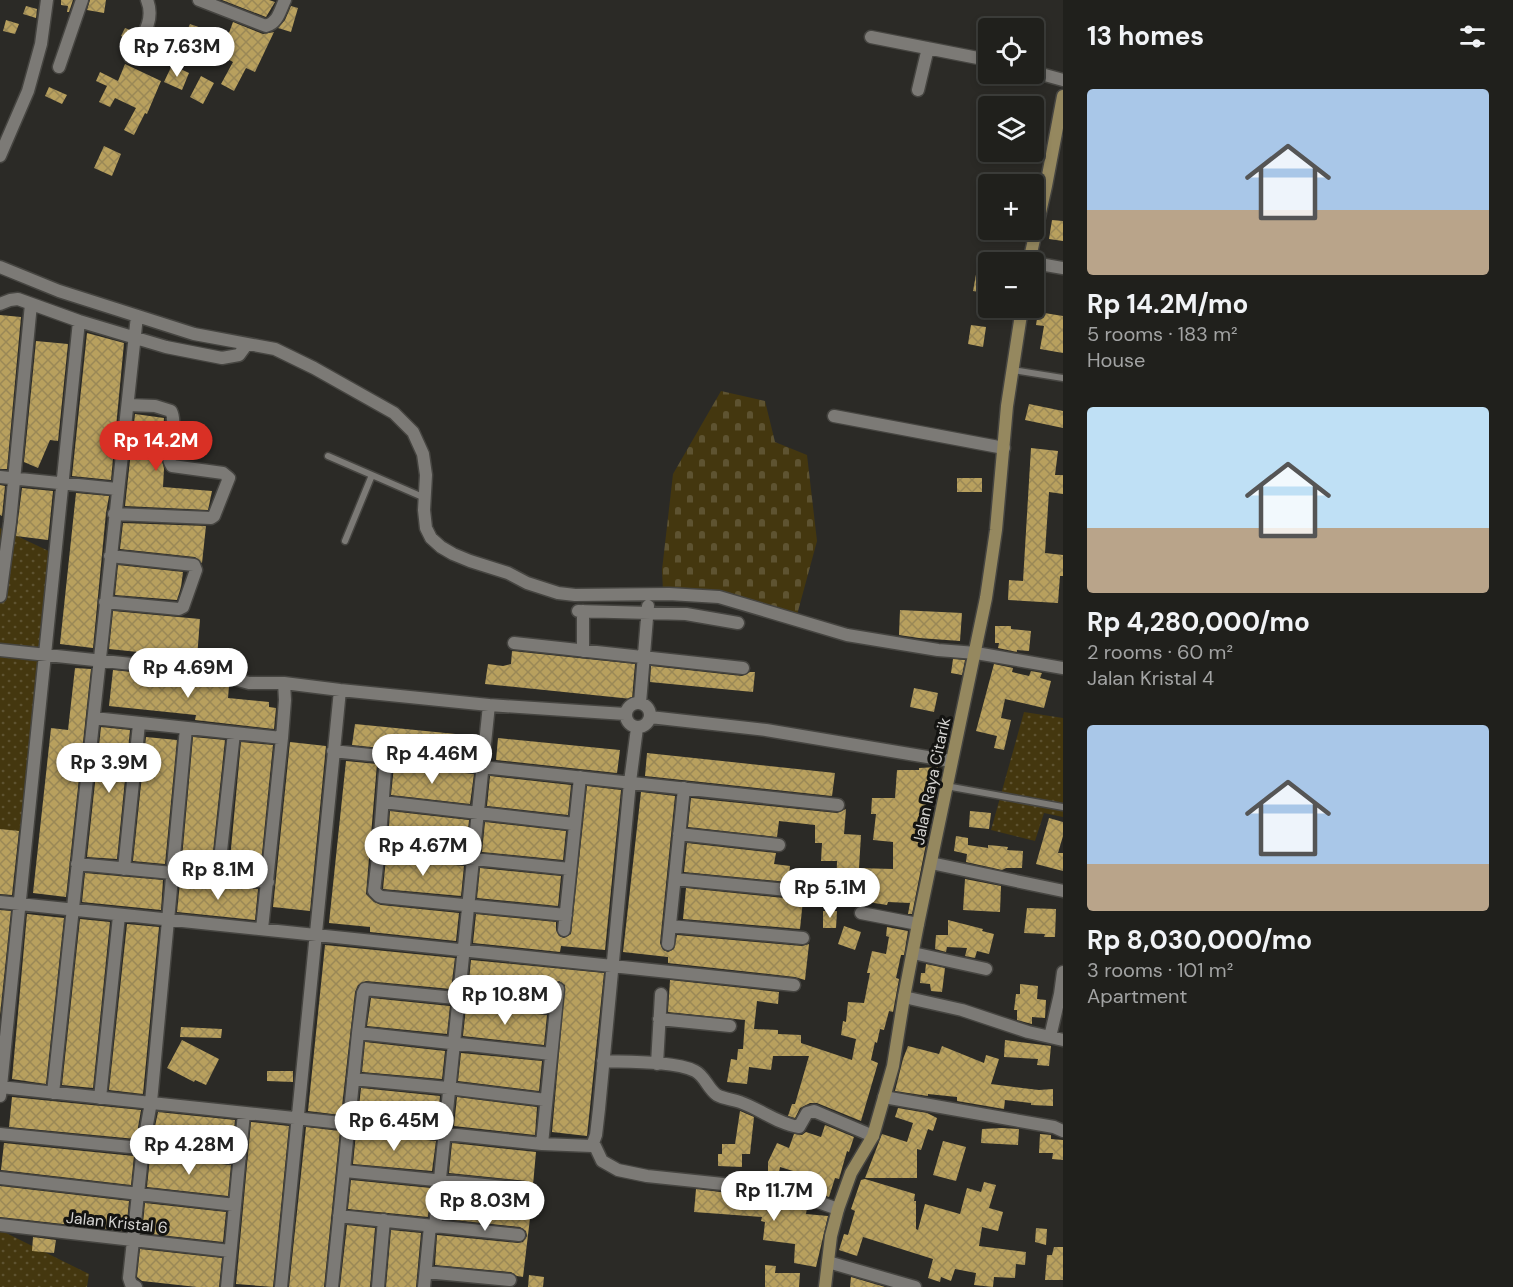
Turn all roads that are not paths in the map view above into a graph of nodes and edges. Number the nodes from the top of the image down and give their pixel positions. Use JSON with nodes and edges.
{"nodes":[{"id":1,"x":47,"y":0,"type":"edge"},
{"id":2,"x":82,"y":0,"type":"edge"},
{"id":3,"x":147,"y":0,"type":"edge"},
{"id":4,"x":199,"y":0,"type":"edge"},
{"id":5,"x":285,"y":0,"type":"edge"},
{"id":6,"x":870,"y":37,"type":"dead end"},
{"id":7,"x":928,"y":48,"type":"junction"},
{"id":8,"x":130,"y":57,"type":"dead end"},
{"id":9,"x":978,"y":58,"type":"edge"},
{"id":10,"x":59,"y":67,"type":"dead end"},
{"id":11,"x":1044,"y":75,"type":"edge"},
{"id":12,"x":1063,"y":80,"type":"edge"},
{"id":13,"x":918,"y":90,"type":"dead end"},
{"id":14,"x":1063,"y":96,"type":"edge"},
{"id":15,"x":0,"y":156,"type":"edge"},
{"id":16,"x":1033,"y":252,"type":"edge"},
{"id":17,"x":1044,"y":264,"type":"edge"},
{"id":18,"x":0,"y":267,"type":"edge"},
{"id":19,"x":1063,"y":268,"type":"edge"},
{"id":20,"x":0,"y":304,"type":"edge"},
{"id":21,"x":31,"y":304,"type":"junction"},
{"id":22,"x":137,"y":316,"type":"junction"},
{"id":23,"x":1021,"y":318,"type":"edge"},
{"id":24,"x":79,"y":321,"type":"junction"},
{"id":25,"x":133,"y":337,"type":"junction"},
{"id":26,"x":247,"y":344,"type":"junction"},
{"id":27,"x":1013,"y":370,"type":"junction"},
{"id":28,"x":1063,"y":378,"type":"edge"},
{"id":29,"x":128,"y":405,"type":"junction"},
{"id":30,"x":834,"y":416,"type":"dead end"},
{"id":31,"x":1004,"y":448,"type":"junction"},
{"id":32,"x":328,"y":456,"type":"dead end"},
{"id":33,"x":372,"y":475,"type":"junction"},
{"id":34,"x":0,"y":477,"type":"edge"},
{"id":35,"x":14,"y":478,"type":"junction"},
{"id":36,"x":63,"y":483,"type":"junction"},
{"id":37,"x":117,"y":489,"type":"junction"},
{"id":38,"x":425,"y":498,"type":"junction"},
{"id":39,"x":114,"y":514,"type":"junction"},
{"id":40,"x":345,"y":541,"type":"dead end"},
{"id":41,"x":110,"y":556,"type":"junction"},
{"id":42,"x":648,"y":595,"type":"junction"},
{"id":43,"x":0,"y":596,"type":"edge"},
{"id":44,"x":105,"y":602,"type":"junction"},
{"id":45,"x":648,"y":612,"type":"junction"},
{"id":46,"x":738,"y":622,"type":"dead end"},
{"id":47,"x":514,"y":643,"type":"dead end"},
{"id":48,"x":0,"y":650,"type":"edge"},
{"id":49,"x":583,"y":651,"type":"junction"},
{"id":50,"x":976,"y":653,"type":"junction"},
{"id":51,"x":44,"y":656,"type":"junction"},
{"id":52,"x":644,"y":657,"type":"junction"},
{"id":53,"x":99,"y":662,"type":"junction"},
{"id":54,"x":743,"y":668,"type":"dead end"},
{"id":55,"x":1063,"y":668,"type":"edge"},
{"id":56,"x":284,"y":683,"type":"junction"},
{"id":57,"x":340,"y":690,"type":"junction"},
{"id":58,"x":640,"y":703,"type":"junction"},
{"id":59,"x":489,"y":705,"type":"junction"},
{"id":60,"x":625,"y":714,"type":"junction"},
{"id":61,"x":650,"y":717,"type":"junction"},
{"id":62,"x":94,"y":718,"type":"junction"},
{"id":63,"x":139,"y":724,"type":"junction"},
{"id":64,"x":186,"y":728,"type":"junction"},
{"id":65,"x":637,"y":728,"type":"junction"},
{"id":66,"x":234,"y":733,"type":"junction"},
{"id":67,"x":282,"y":738,"type":"junction"},
{"id":68,"x":333,"y":751,"type":"junction"},
{"id":69,"x":386,"y":757,"type":"junction"},
{"id":70,"x":951,"y":761,"type":"junction"},
{"id":71,"x":483,"y":766,"type":"junction"},
{"id":72,"x":580,"y":777,"type":"junction"},
{"id":73,"x":630,"y":782,"type":"junction"},
{"id":74,"x":946,"y":786,"type":"junction"},
{"id":75,"x":684,"y":788,"type":"junction"},
{"id":76,"x":383,"y":802,"type":"junction"},
{"id":77,"x":838,"y":804,"type":"dead end"},
{"id":78,"x":1063,"y":807,"type":"edge"},
{"id":79,"x":478,"y":813,"type":"junction"},
{"id":80,"x":574,"y":824,"type":"junction"},
{"id":81,"x":679,"y":834,"type":"junction"},
{"id":82,"x":779,"y":845,"type":"dead end"},
{"id":83,"x":379,"y":849,"type":"junction"},
{"id":84,"x":472,"y":858,"type":"junction"},
{"id":85,"x":931,"y":863,"type":"junction"},
{"id":86,"x":77,"y":864,"type":"junction"},
{"id":87,"x":124,"y":869,"type":"junction"},
{"id":88,"x":570,"y":869,"type":"junction"},
{"id":89,"x":171,"y":873,"type":"junction"},
{"id":90,"x":218,"y":878,"type":"junction"},
{"id":91,"x":675,"y":879,"type":"junction"},
{"id":92,"x":268,"y":882,"type":"junction"},
{"id":93,"x":1063,"y":891,"type":"edge"},
{"id":94,"x":807,"y":892,"type":"dead end"},
{"id":95,"x":0,"y":903,"type":"edge"},
{"id":96,"x":20,"y":904,"type":"junction"},
{"id":97,"x":468,"y":905,"type":"junction"},
{"id":98,"x":73,"y":911,"type":"junction"},
{"id":99,"x":861,"y":913,"type":"dead end"},
{"id":100,"x":566,"y":915,"type":"junction"},
{"id":101,"x":120,"y":916,"type":"junction"},
{"id":102,"x":167,"y":921,"type":"junction"},
{"id":103,"x":918,"y":924,"type":"junction"},
{"id":104,"x":670,"y":926,"type":"junction"},
{"id":105,"x":262,"y":929,"type":"junction"},
{"id":106,"x":564,"y":930,"type":"dead end"},
{"id":107,"x":317,"y":934,"type":"junction"},
{"id":108,"x":803,"y":939,"type":"dead end"},
{"id":109,"x":668,"y":944,"type":"dead end"},
{"id":110,"x":463,"y":950,"type":"junction"},
{"id":111,"x":913,"y":953,"type":"junction"},
{"id":112,"x":612,"y":966,"type":"junction"},
{"id":113,"x":986,"y":969,"type":"dead end"},
{"id":114,"x":1063,"y":972,"type":"edge"},
{"id":115,"x":794,"y":985,"type":"dead end"},
{"id":116,"x":558,"y":989,"type":"dead end"},
{"id":117,"x":661,"y":994,"type":"dead end"},
{"id":118,"x":904,"y":997,"type":"junction"},
{"id":119,"x":459,"y":998,"type":"junction"},
{"id":120,"x":556,"y":1008,"type":"junction"},
{"id":121,"x":659,"y":1019,"type":"junction"},
{"id":122,"x":730,"y":1026,"type":"dead end"},
{"id":123,"x":358,"y":1033,"type":"junction"},
{"id":124,"x":1050,"y":1037,"type":"junction"},
{"id":125,"x":1063,"y":1040,"type":"edge"},
{"id":126,"x":453,"y":1043,"type":"junction"},
{"id":127,"x":551,"y":1054,"type":"junction"},
{"id":128,"x":603,"y":1061,"type":"junction"},
{"id":129,"x":657,"y":1064,"type":"junction"},
{"id":130,"x":353,"y":1079,"type":"junction"},
{"id":131,"x":448,"y":1088,"type":"junction"},
{"id":132,"x":0,"y":1090,"type":"edge"},
{"id":133,"x":53,"y":1093,"type":"junction"},
{"id":134,"x":884,"y":1097,"type":"junction"},
{"id":135,"x":100,"y":1098,"type":"junction"},
{"id":136,"x":546,"y":1100,"type":"junction"},
{"id":137,"x":151,"y":1102,"type":"junction"},
{"id":138,"x":244,"y":1113,"type":"junction"},
{"id":139,"x":296,"y":1119,"type":"junction"},
{"id":140,"x":349,"y":1124,"type":"junction"},
{"id":141,"x":1063,"y":1131,"type":"edge"},
{"id":142,"x":0,"y":1134,"type":"edge"},
{"id":143,"x":444,"y":1134,"type":"junction"},
{"id":144,"x":873,"y":1136,"type":"junction"},
{"id":145,"x":542,"y":1144,"type":"junction"},
{"id":146,"x":594,"y":1144,"type":"junction"},
{"id":147,"x":143,"y":1147,"type":"junction"},
{"id":148,"x":240,"y":1158,"type":"junction"},
{"id":149,"x":345,"y":1172,"type":"junction"},
{"id":150,"x":0,"y":1178,"type":"edge"},
{"id":151,"x":440,"y":1181,"type":"junction"},
{"id":152,"x":526,"y":1189,"type":"dead end"},
{"id":153,"x":139,"y":1193,"type":"junction"},
{"id":154,"x":235,"y":1205,"type":"junction"},
{"id":155,"x":838,"y":1209,"type":"junction"},
{"id":156,"x":339,"y":1216,"type":"junction"},
{"id":157,"x":384,"y":1220,"type":"junction"},
{"id":158,"x":0,"y":1225,"type":"edge"},
{"id":159,"x":433,"y":1227,"type":"junction"},
{"id":160,"x":519,"y":1235,"type":"dead end"},
{"id":161,"x":135,"y":1240,"type":"junction"},
{"id":162,"x":230,"y":1251,"type":"junction"},
{"id":163,"x":828,"y":1262,"type":"junction"},
{"id":164,"x":426,"y":1272,"type":"junction"},
{"id":165,"x":510,"y":1280,"type":"dead end"},
{"id":166,"x":136,"y":1287,"type":"edge"},
{"id":167,"x":227,"y":1287,"type":"edge"},
{"id":168,"x":281,"y":1287,"type":"edge"},
{"id":169,"x":332,"y":1287,"type":"edge"},
{"id":170,"x":378,"y":1287,"type":"edge"},
{"id":171,"x":424,"y":1287,"type":"edge"},
{"id":172,"x":825,"y":1287,"type":"edge"},
{"id":173,"x":915,"y":1287,"type":"edge"}],
"edges":[{"from":1,"to":15,"type":"street"},
{"from":2,"to":10,"type":"street"},
{"from":3,"to":8,"type":"street"},
{"from":4,"to":5,"type":"street"},
{"from":6,"to":7,"type":"street"},
{"from":7,"to":9,"type":"street"},
{"from":7,"to":13,"type":"street"},
{"from":11,"to":12,"type":"street"},
{"from":14,"to":16,"type":"street"},
{"from":17,"to":19,"type":"street"},
{"from":18,"to":22,"type":"street"},
{"from":20,"to":21,"type":"street"},
{"from":21,"to":24,"type":"street"},
{"from":21,"to":35,"type":"street"},
{"from":22,"to":25,"type":"street"},
{"from":22,"to":26,"type":"street"},
{"from":23,"to":27,"type":"street","name":"Jalan Raya Citarik"},
{"from":24,"to":25,"type":"street"},
{"from":24,"to":36,"type":"street"},
{"from":25,"to":26,"type":"street"},
{"from":25,"to":29,"type":"street"},
{"from":26,"to":38,"type":"street"},
{"from":27,"to":28,"type":"lane"},
{"from":27,"to":31,"type":"street","name":"Jalan Raya Citarik"},
{"from":29,"to":37,"type":"street"},
{"from":29,"to":39,"type":"street"},
{"from":30,"to":31,"type":"street"},
{"from":31,"to":50,"type":"street","name":"Jalan Raya Citarik"},
{"from":32,"to":33,"type":"lane"},
{"from":33,"to":38,"type":"lane"},
{"from":33,"to":40,"type":"lane"},
{"from":34,"to":35,"type":"street"},
{"from":35,"to":36,"type":"street"},
{"from":35,"to":43,"type":"street"},
{"from":36,"to":37,"type":"street"},
{"from":36,"to":51,"type":"street"},
{"from":37,"to":39,"type":"street"},
{"from":38,"to":42,"type":"street"},
{"from":39,"to":41,"type":"street"},
{"from":41,"to":44,"type":"street"},
{"from":41,"to":44,"type":"street"},
{"from":42,"to":45,"type":"street"},
{"from":42,"to":50,"type":"street"},
{"from":44,"to":53,"type":"street"},
{"from":45,"to":46,"type":"street"},
{"from":45,"to":49,"type":"street"},
{"from":45,"to":52,"type":"street"},
{"from":47,"to":49,"type":"street"},
{"from":48,"to":51,"type":"street"},
{"from":49,"to":52,"type":"street"},
{"from":50,"to":55,"type":"street"},
{"from":50,"to":70,"type":"street","name":"Jalan Raya Citarik"},
{"from":51,"to":53,"type":"street"},
{"from":51,"to":96,"type":"street"},
{"from":52,"to":54,"type":"street"},
{"from":52,"to":58,"type":"street"},
{"from":53,"to":56,"type":"street"},
{"from":53,"to":62,"type":"street"},
{"from":56,"to":57,"type":"street"},
{"from":56,"to":67,"type":"street"},
{"from":57,"to":59,"type":"street"},
{"from":57,"to":68,"type":"street"},
{"from":58,"to":60,"type":"street"},
{"from":58,"to":61,"type":"street"},
{"from":59,"to":60,"type":"street"},
{"from":59,"to":71,"type":"street"},
{"from":60,"to":65,"type":"street"},
{"from":61,"to":65,"type":"street"},
{"from":61,"to":70,"type":"street"},
{"from":62,"to":63,"type":"street"},
{"from":62,"to":86,"type":"street"},
{"from":63,"to":64,"type":"street"},
{"from":63,"to":87,"type":"street"},
{"from":64,"to":66,"type":"street"},
{"from":64,"to":89,"type":"street"},
{"from":65,"to":73,"type":"street"},
{"from":66,"to":67,"type":"street"},
{"from":66,"to":90,"type":"street"},
{"from":67,"to":92,"type":"street"},
{"from":68,"to":69,"type":"street"},
{"from":68,"to":107,"type":"street"},
{"from":69,"to":71,"type":"street"},
{"from":69,"to":76,"type":"street"},
{"from":70,"to":74,"type":"street","name":"Jalan Raya Citarik"},
{"from":71,"to":72,"type":"street"},
{"from":71,"to":79,"type":"street"},
{"from":72,"to":73,"type":"street"},
{"from":72,"to":80,"type":"street"},
{"from":73,"to":75,"type":"street"},
{"from":73,"to":112,"type":"street"},
{"from":74,"to":78,"type":"lane"},
{"from":74,"to":85,"type":"street","name":"Jalan Raya Citarik"},
{"from":75,"to":77,"type":"street"},
{"from":75,"to":81,"type":"street"},
{"from":76,"to":79,"type":"street"},
{"from":76,"to":83,"type":"street"},
{"from":79,"to":80,"type":"street"},
{"from":79,"to":84,"type":"street"},
{"from":80,"to":88,"type":"street"},
{"from":81,"to":82,"type":"street"},
{"from":81,"to":91,"type":"street"},
{"from":83,"to":84,"type":"street"},
{"from":83,"to":97,"type":"street"},
{"from":84,"to":88,"type":"street"},
{"from":84,"to":97,"type":"street"},
{"from":85,"to":93,"type":"street"},
{"from":85,"to":103,"type":"street","name":"Jalan Raya Citarik"},
{"from":86,"to":87,"type":"street"},
{"from":86,"to":98,"type":"street"},
{"from":87,"to":89,"type":"street"},
{"from":88,"to":100,"type":"street"},
{"from":89,"to":90,"type":"street"},
{"from":89,"to":102,"type":"street"},
{"from":90,"to":92,"type":"street"},
{"from":91,"to":94,"type":"street"},
{"from":91,"to":104,"type":"street"},
{"from":92,"to":105,"type":"street"},
{"from":95,"to":96,"type":"street"},
{"from":96,"to":98,"type":"street"},
{"from":96,"to":132,"type":"street"},
{"from":97,"to":100,"type":"street"},
{"from":97,"to":110,"type":"street"},
{"from":98,"to":101,"type":"street"},
{"from":98,"to":133,"type":"street"},
{"from":99,"to":103,"type":"street"},
{"from":100,"to":106,"type":"street"},
{"from":101,"to":102,"type":"street"},
{"from":101,"to":135,"type":"street"},
{"from":102,"to":105,"type":"street"},
{"from":102,"to":137,"type":"street"},
{"from":103,"to":111,"type":"street","name":"Jalan Raya Citarik"},
{"from":104,"to":108,"type":"street"},
{"from":104,"to":109,"type":"street"},
{"from":105,"to":107,"type":"street"},
{"from":107,"to":110,"type":"street"},
{"from":107,"to":139,"type":"street"},
{"from":110,"to":112,"type":"street"},
{"from":110,"to":119,"type":"street"},
{"from":111,"to":113,"type":"street"},
{"from":111,"to":118,"type":"street","name":"Jalan Raya Citarik"},
{"from":112,"to":115,"type":"street"},
{"from":112,"to":128,"type":"street"},
{"from":114,"to":124,"type":"street"},
{"from":116,"to":120,"type":"street"},
{"from":117,"to":121,"type":"street"},
{"from":118,"to":124,"type":"street"},
{"from":118,"to":134,"type":"street","name":"Jalan Raya Citarik"},
{"from":119,"to":120,"type":"street"},
{"from":119,"to":123,"type":"street"},
{"from":119,"to":126,"type":"street"},
{"from":120,"to":127,"type":"street"},
{"from":121,"to":122,"type":"street"},
{"from":121,"to":129,"type":"street"},
{"from":123,"to":126,"type":"street"},
{"from":123,"to":130,"type":"street"},
{"from":124,"to":125,"type":"street"},
{"from":126,"to":127,"type":"street"},
{"from":126,"to":131,"type":"street"},
{"from":127,"to":136,"type":"street"},
{"from":128,"to":129,"type":"street"},
{"from":128,"to":146,"type":"street"},
{"from":129,"to":144,"type":"street"},
{"from":130,"to":131,"type":"street"},
{"from":130,"to":140,"type":"street"},
{"from":131,"to":136,"type":"street"},
{"from":131,"to":143,"type":"street"},
{"from":132,"to":133,"type":"street"},
{"from":133,"to":135,"type":"street"},
{"from":134,"to":141,"type":"street"},
{"from":134,"to":144,"type":"street","name":"Jalan Raya Citarik"},
{"from":135,"to":137,"type":"street"},
{"from":136,"to":145,"type":"street"},
{"from":137,"to":138,"type":"street"},
{"from":137,"to":147,"type":"street"},
{"from":138,"to":139,"type":"street"},
{"from":138,"to":148,"type":"street"},
{"from":139,"to":140,"type":"street"},
{"from":139,"to":168,"type":"street"},
{"from":140,"to":143,"type":"street"},
{"from":140,"to":149,"type":"street"},
{"from":142,"to":147,"type":"street"},
{"from":143,"to":145,"type":"street"},
{"from":143,"to":151,"type":"street"},
{"from":144,"to":155,"type":"street","name":"Jalan Raya Citarik"},
{"from":145,"to":146,"type":"street"},
{"from":146,"to":155,"type":"street"},
{"from":147,"to":148,"type":"street"},
{"from":147,"to":153,"type":"street"},
{"from":148,"to":154,"type":"street"},
{"from":149,"to":151,"type":"street"},
{"from":149,"to":156,"type":"street"},
{"from":150,"to":153,"type":"street"},
{"from":151,"to":152,"type":"street"},
{"from":151,"to":159,"type":"street"},
{"from":153,"to":154,"type":"street"},
{"from":153,"to":161,"type":"street"},
{"from":154,"to":162,"type":"street"},
{"from":155,"to":163,"type":"street","name":"Jalan Raya Citarik"},
{"from":156,"to":157,"type":"street"},
{"from":156,"to":169,"type":"street"},
{"from":157,"to":159,"type":"street"},
{"from":157,"to":170,"type":"street"},
{"from":158,"to":161,"type":"street","name":"Jalan Kristal 6"},
{"from":159,"to":160,"type":"street"},
{"from":159,"to":164,"type":"street"},
{"from":161,"to":162,"type":"street","name":"Jalan Kristal 6"},
{"from":161,"to":166,"type":"street"},
{"from":162,"to":167,"type":"street"},
{"from":163,"to":172,"type":"street","name":"Jalan Raya Citarik"},
{"from":163,"to":173,"type":"street"},
{"from":164,"to":165,"type":"street"},
{"from":164,"to":171,"type":"street"}]}
